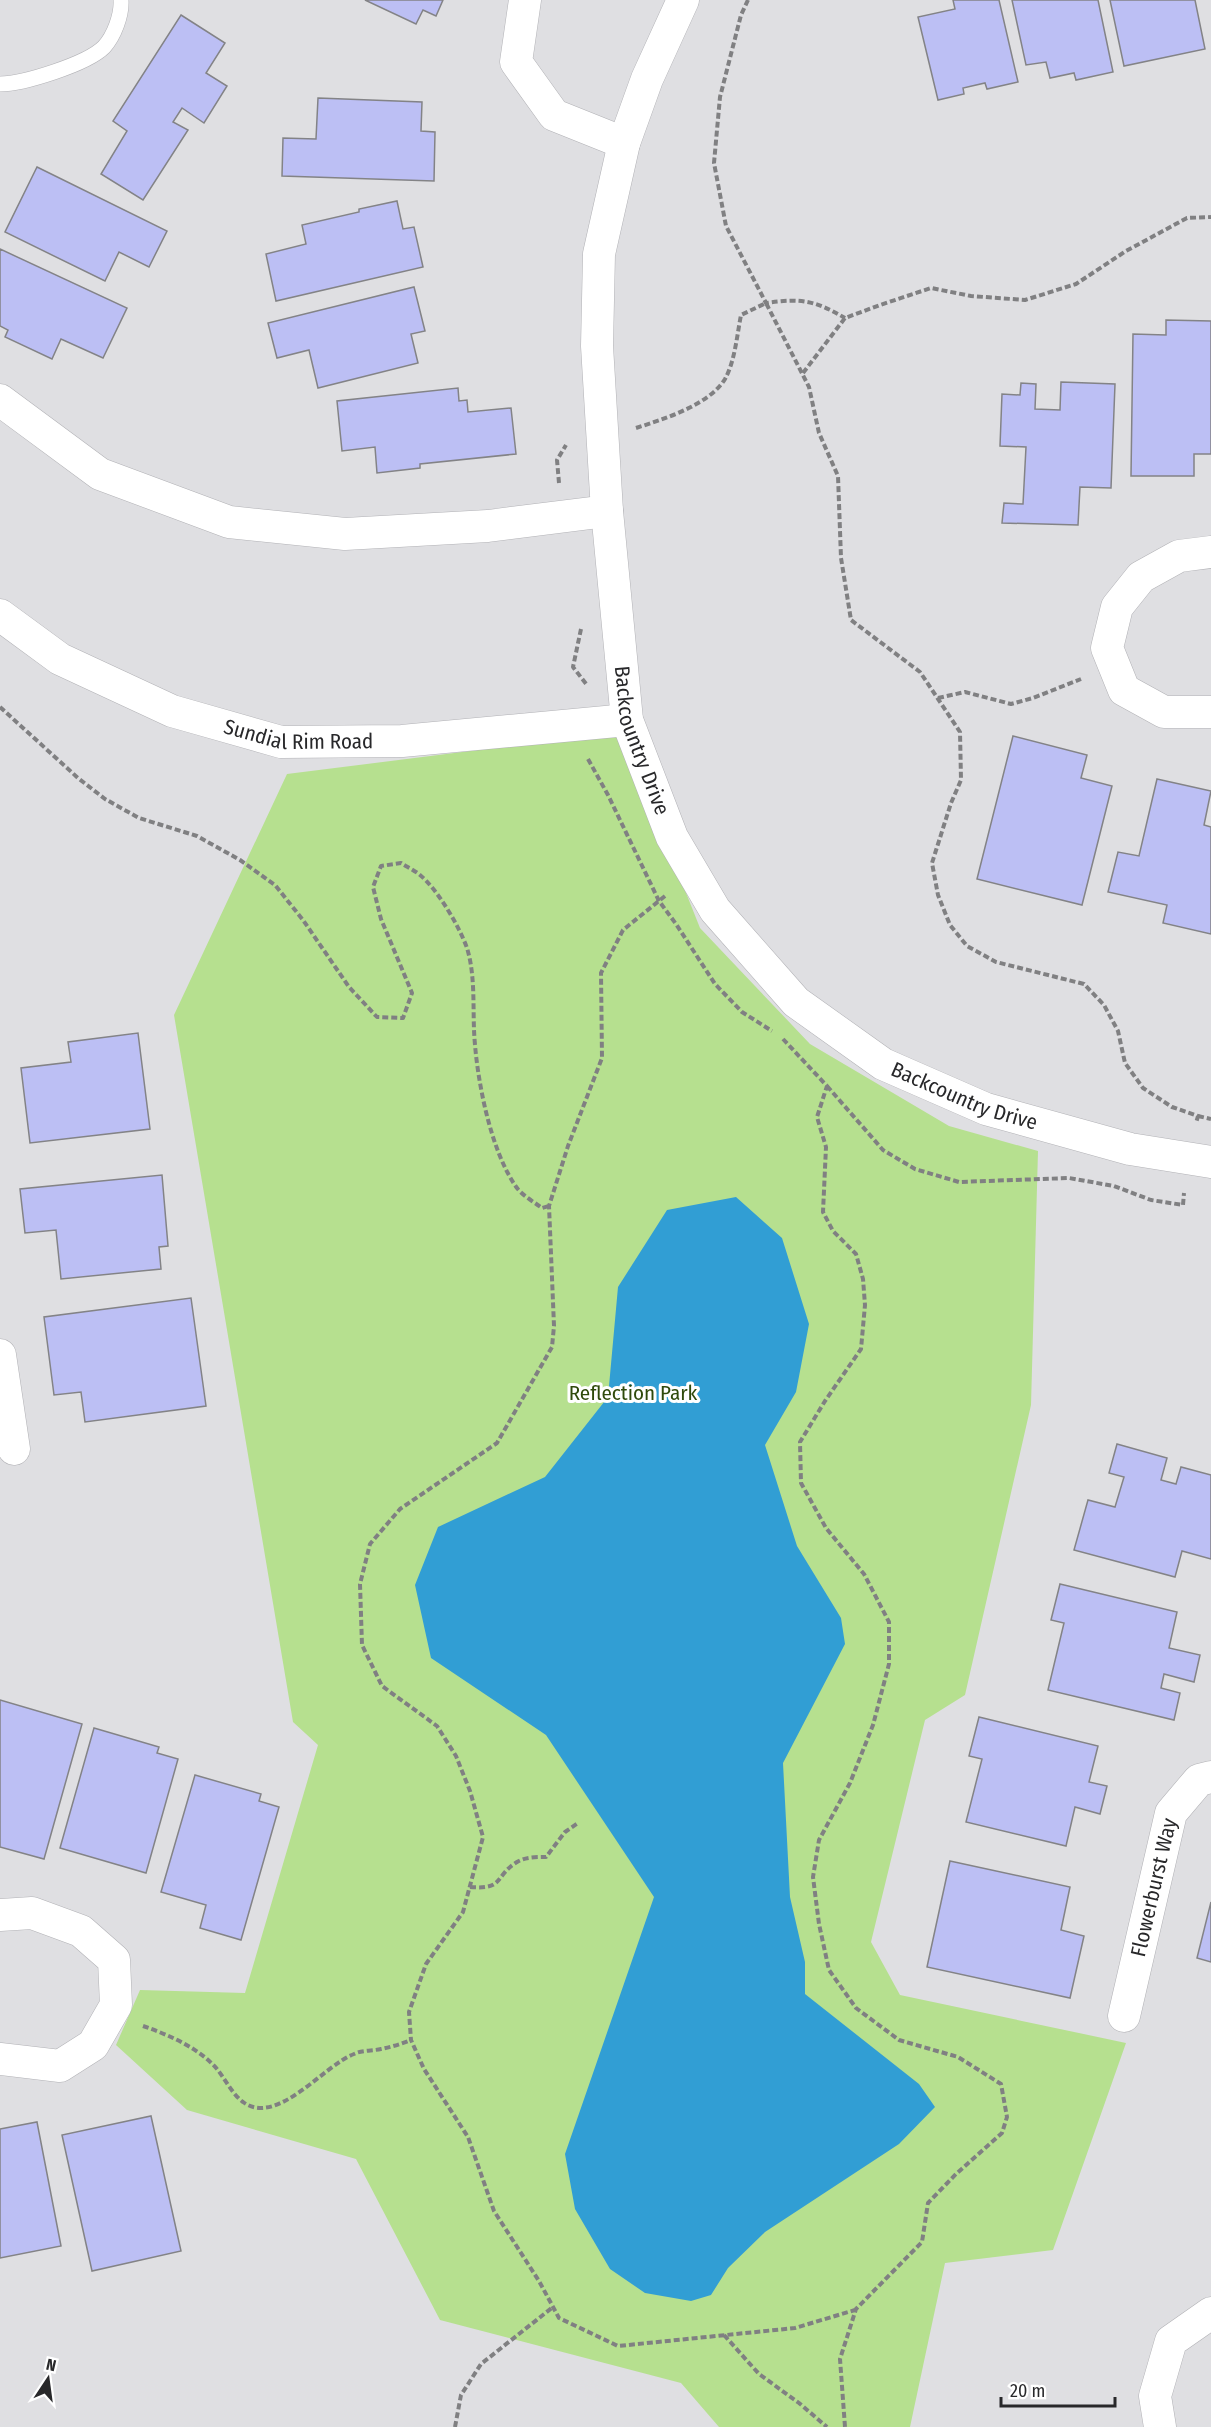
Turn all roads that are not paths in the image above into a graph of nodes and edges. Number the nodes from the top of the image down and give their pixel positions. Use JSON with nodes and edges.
{"nodes":[{"id":1,"x":121,"y":0,"type":"edge"},
{"id":2,"x":525,"y":0,"type":"edge"},
{"id":3,"x":683,"y":0,"type":"edge"},
{"id":4,"x":0,"y":84,"type":"edge"},
{"id":5,"x":624,"y":143,"type":"junction"},
{"id":6,"x":0,"y":400,"type":"edge"},
{"id":7,"x":607,"y":511,"type":"junction"},
{"id":8,"x":1211,"y":552,"type":"edge"},
{"id":9,"x":0,"y":615,"type":"edge"},
{"id":10,"x":1211,"y":712,"type":"edge"},
{"id":11,"x":627,"y":720,"type":"junction"},
{"id":12,"x":1200,"y":1160,"type":"edge"},
{"id":13,"x":0,"y":1355,"type":"edge"},
{"id":14,"x":14,"y":1449,"type":"dead end"},
{"id":15,"x":1211,"y":1777,"type":"edge"},
{"id":16,"x":0,"y":1915,"type":"edge"},
{"id":17,"x":1124,"y":2016,"type":"dead end"},
{"id":18,"x":0,"y":2059,"type":"edge"},
{"id":19,"x":1211,"y":2313,"type":"edge"},
{"id":20,"x":1160,"y":2427,"type":"edge"}],
"edges":[{"from":1,"to":4,"type":"lane"},
{"from":2,"to":5,"type":"street"},
{"from":3,"to":5,"type":"street","name":"Backcountry Drive"},
{"from":5,"to":7,"type":"street","name":"Backcountry Drive"},
{"from":6,"to":7,"type":"street"},
{"from":7,"to":11,"type":"street","name":"Backcountry Drive"},
{"from":8,"to":10,"type":"street"},
{"from":9,"to":11,"type":"street","name":"Sundial Rim Road"},
{"from":11,"to":12,"type":"street","name":"Backcountry Drive"},
{"from":13,"to":14,"type":"street"},
{"from":15,"to":17,"type":"street","name":"Flowerburst Way"},
{"from":16,"to":18,"type":"street"},
{"from":19,"to":20,"type":"street"}]}
